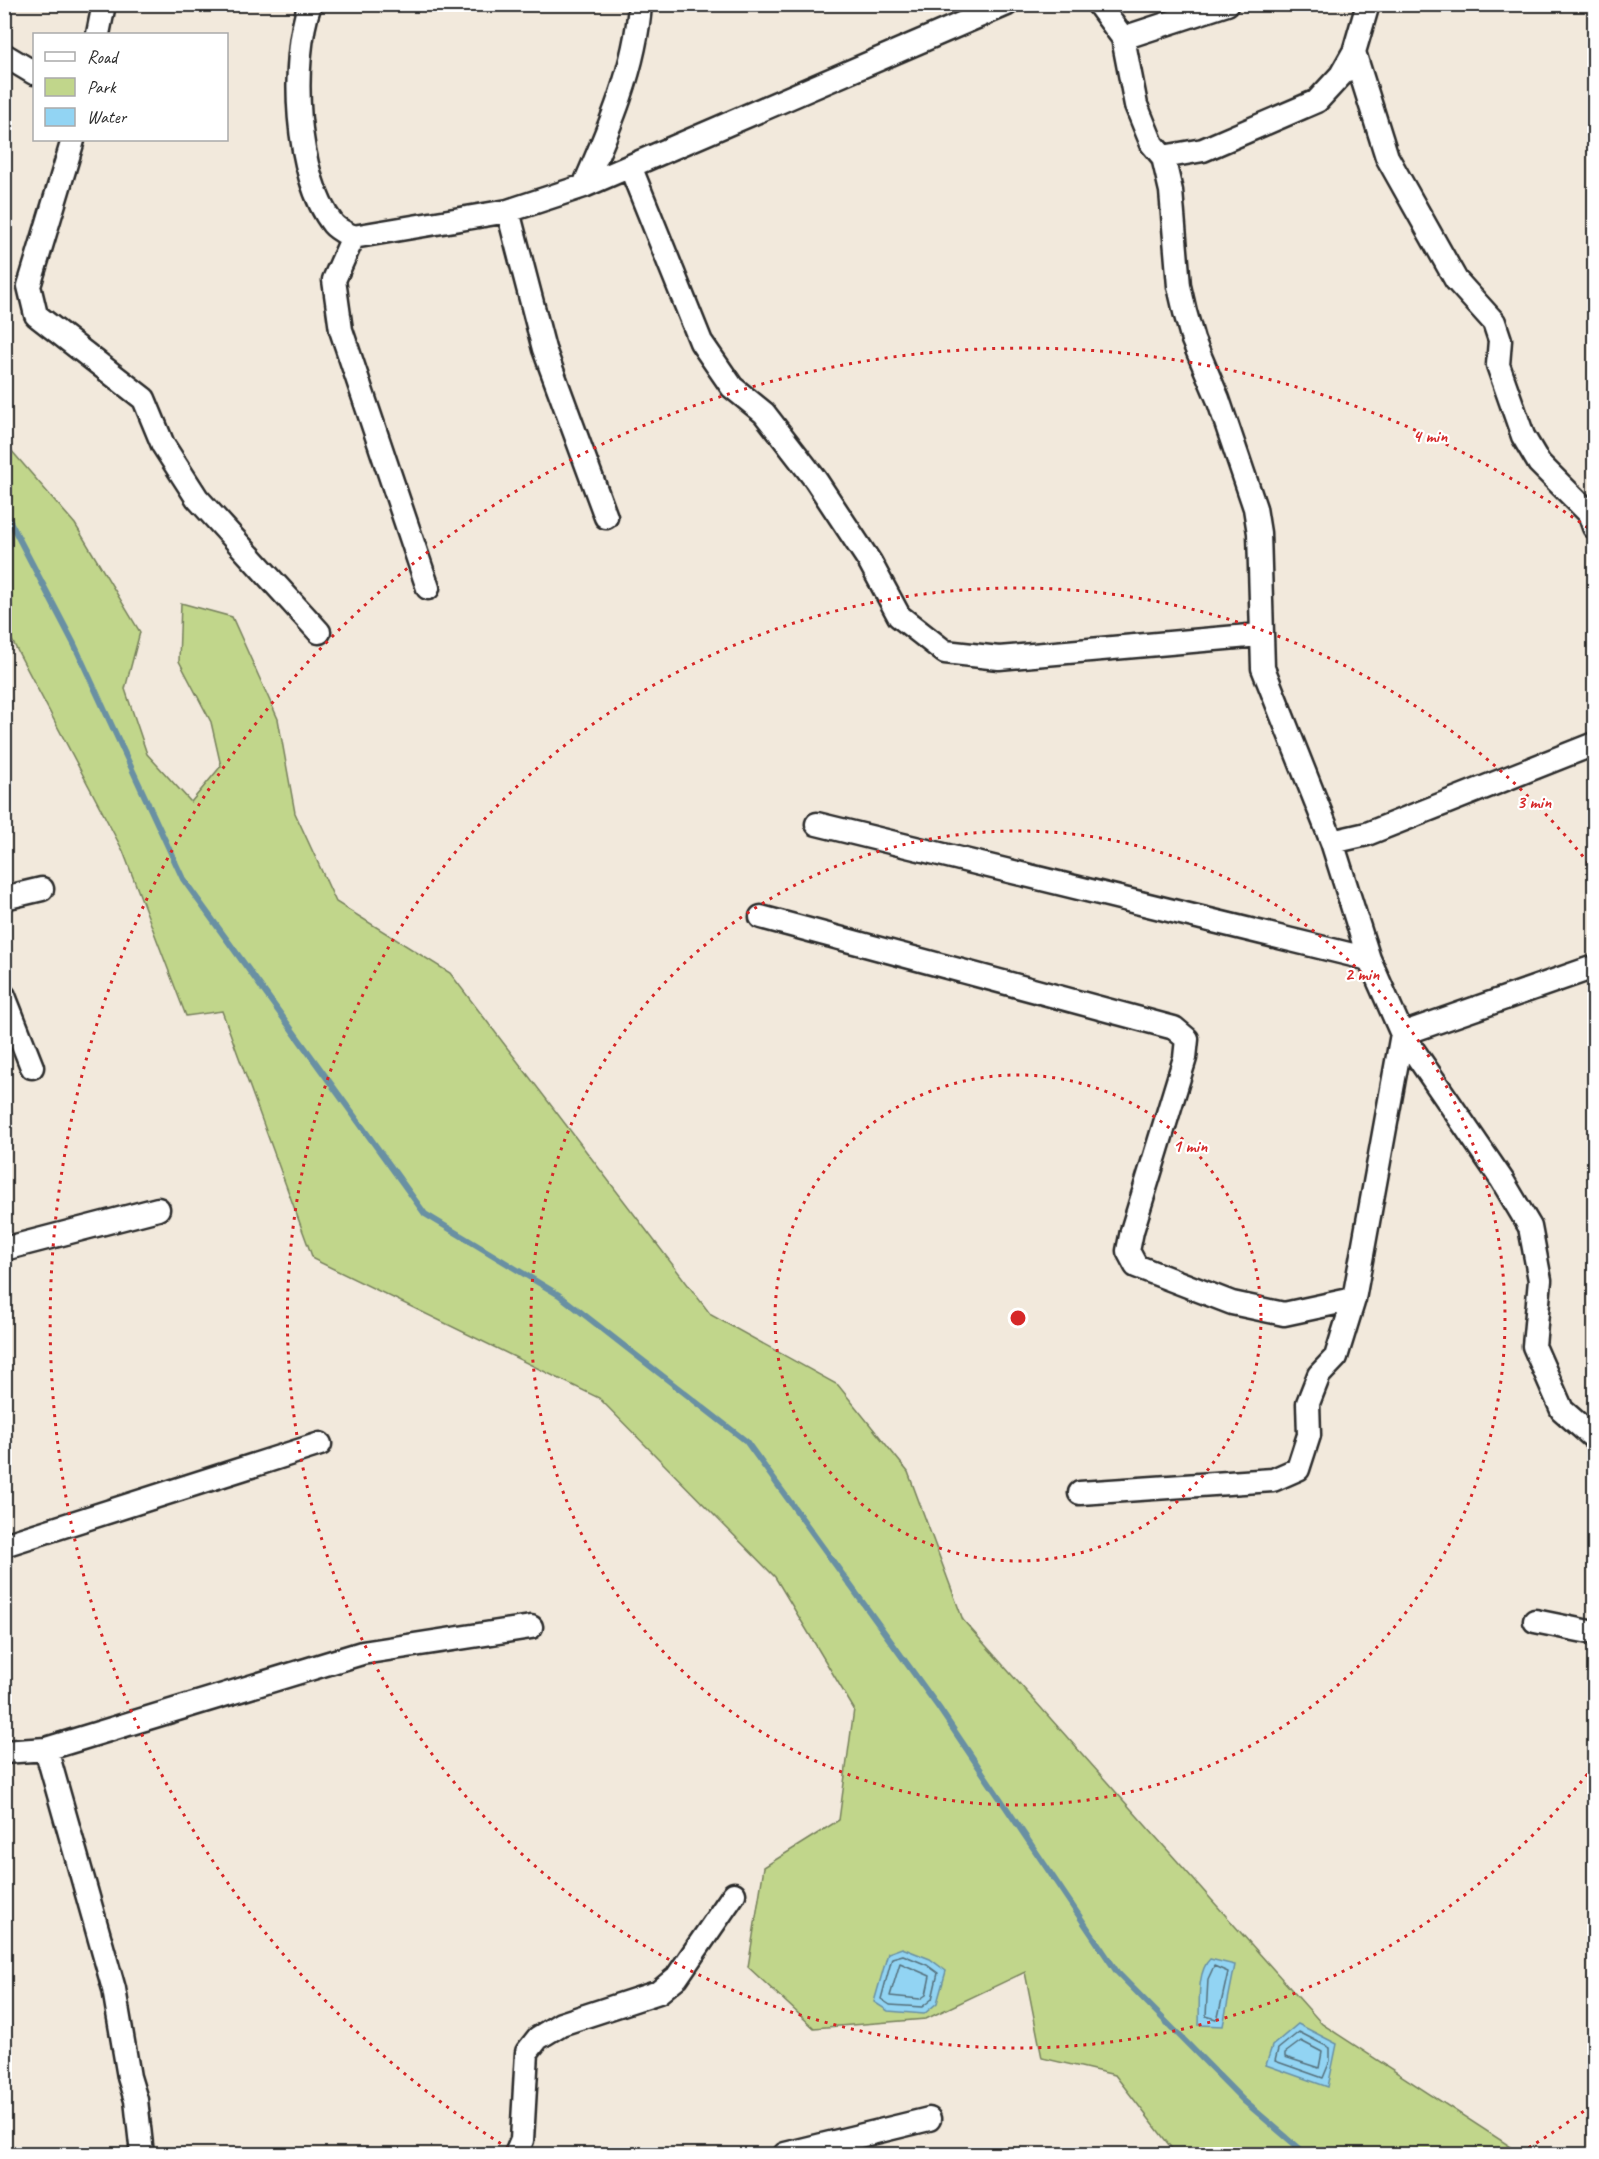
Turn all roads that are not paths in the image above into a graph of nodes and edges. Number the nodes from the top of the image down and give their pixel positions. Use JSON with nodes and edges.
{"nodes":[{"id":1,"x":104,"y":4,"type":"edge"},
{"id":2,"x":310,"y":4,"type":"edge"},
{"id":3,"x":640,"y":4,"type":"edge"},
{"id":4,"x":1006,"y":4,"type":"edge"},
{"id":5,"x":1098,"y":4,"type":"edge"},
{"id":6,"x":1227,"y":4,"type":"edge"},
{"id":7,"x":1368,"y":4,"type":"edge"},
{"id":8,"x":98,"y":33,"type":"edge"},
{"id":9,"x":1123,"y":38,"type":"junction"},
{"id":10,"x":1354,"y":52,"type":"junction"},
{"id":11,"x":4,"y":55,"type":"edge"},
{"id":12,"x":33,"y":72,"type":"edge"},
{"id":13,"x":73,"y":141,"type":"edge"},
{"id":14,"x":1163,"y":158,"type":"junction"},
{"id":15,"x":630,"y":166,"type":"junction"},
{"id":16,"x":584,"y":186,"type":"junction"},
{"id":17,"x":508,"y":211,"type":"junction"},
{"id":18,"x":353,"y":237,"type":"junction"},
{"id":19,"x":606,"y":517,"type":"dead end"},
{"id":20,"x":1594,"y":527,"type":"edge"},
{"id":21,"x":428,"y":588,"type":"dead end"},
{"id":22,"x":319,"y":632,"type":"dead end"},
{"id":23,"x":1260,"y":635,"type":"junction"},
{"id":24,"x":1594,"y":744,"type":"edge"},
{"id":25,"x":817,"y":824,"type":"dead end"},
{"id":26,"x":1332,"y":842,"type":"junction"},
{"id":27,"x":42,"y":889,"type":"dead end"},
{"id":28,"x":4,"y":898,"type":"edge"},
{"id":29,"x":761,"y":917,"type":"dead end"},
{"id":30,"x":1369,"y":959,"type":"junction"},
{"id":31,"x":1594,"y":967,"type":"edge"},
{"id":32,"x":4,"y":996,"type":"edge"},
{"id":33,"x":1402,"y":1034,"type":"junction"},
{"id":34,"x":32,"y":1066,"type":"dead end"},
{"id":35,"x":158,"y":1209,"type":"dead end"},
{"id":36,"x":4,"y":1249,"type":"edge"},
{"id":37,"x":1354,"y":1299,"type":"junction"},
{"id":38,"x":1594,"y":1438,"type":"edge"},
{"id":39,"x":320,"y":1444,"type":"dead end"},
{"id":40,"x":1080,"y":1493,"type":"dead end"},
{"id":41,"x":4,"y":1545,"type":"edge"},
{"id":42,"x":1535,"y":1621,"type":"dead end"},
{"id":43,"x":531,"y":1627,"type":"dead end"},
{"id":44,"x":1594,"y":1633,"type":"edge"},
{"id":45,"x":46,"y":1749,"type":"junction"},
{"id":46,"x":4,"y":1752,"type":"edge"},
{"id":47,"x":734,"y":1894,"type":"dead end"},
{"id":48,"x":929,"y":2119,"type":"dead end"},
{"id":49,"x":142,"y":2154,"type":"edge"},
{"id":50,"x":516,"y":2154,"type":"edge"},
{"id":51,"x":785,"y":2154,"type":"edge"}],
"edges":[{"from":1,"to":8,"type":"street"},
{"from":2,"to":18,"type":"street"},
{"from":3,"to":16,"type":"street"},
{"from":4,"to":15,"type":"street"},
{"from":5,"to":9,"type":"street"},
{"from":6,"to":9,"type":"street"},
{"from":7,"to":10,"type":"street"},
{"from":9,"to":14,"type":"street"},
{"from":10,"to":14,"type":"street"},
{"from":10,"to":20,"type":"street"},
{"from":11,"to":12,"type":"street"},
{"from":13,"to":22,"type":"street"},
{"from":14,"to":23,"type":"street"},
{"from":15,"to":16,"type":"street"},
{"from":15,"to":23,"type":"street"},
{"from":16,"to":17,"type":"street"},
{"from":17,"to":18,"type":"street"},
{"from":17,"to":19,"type":"street"},
{"from":18,"to":21,"type":"street"},
{"from":23,"to":26,"type":"street"},
{"from":24,"to":26,"type":"street"},
{"from":25,"to":30,"type":"street"},
{"from":26,"to":30,"type":"street"},
{"from":27,"to":28,"type":"street"},
{"from":29,"to":37,"type":"street"},
{"from":30,"to":33,"type":"street"},
{"from":31,"to":33,"type":"street"},
{"from":32,"to":34,"type":"street"},
{"from":33,"to":37,"type":"street"},
{"from":33,"to":38,"type":"street"},
{"from":35,"to":36,"type":"street"},
{"from":37,"to":40,"type":"street"},
{"from":39,"to":41,"type":"street"},
{"from":42,"to":44,"type":"street"},
{"from":43,"to":45,"type":"street"},
{"from":45,"to":46,"type":"street"},
{"from":45,"to":49,"type":"street"},
{"from":47,"to":50,"type":"street"},
{"from":48,"to":51,"type":"street"}]}
